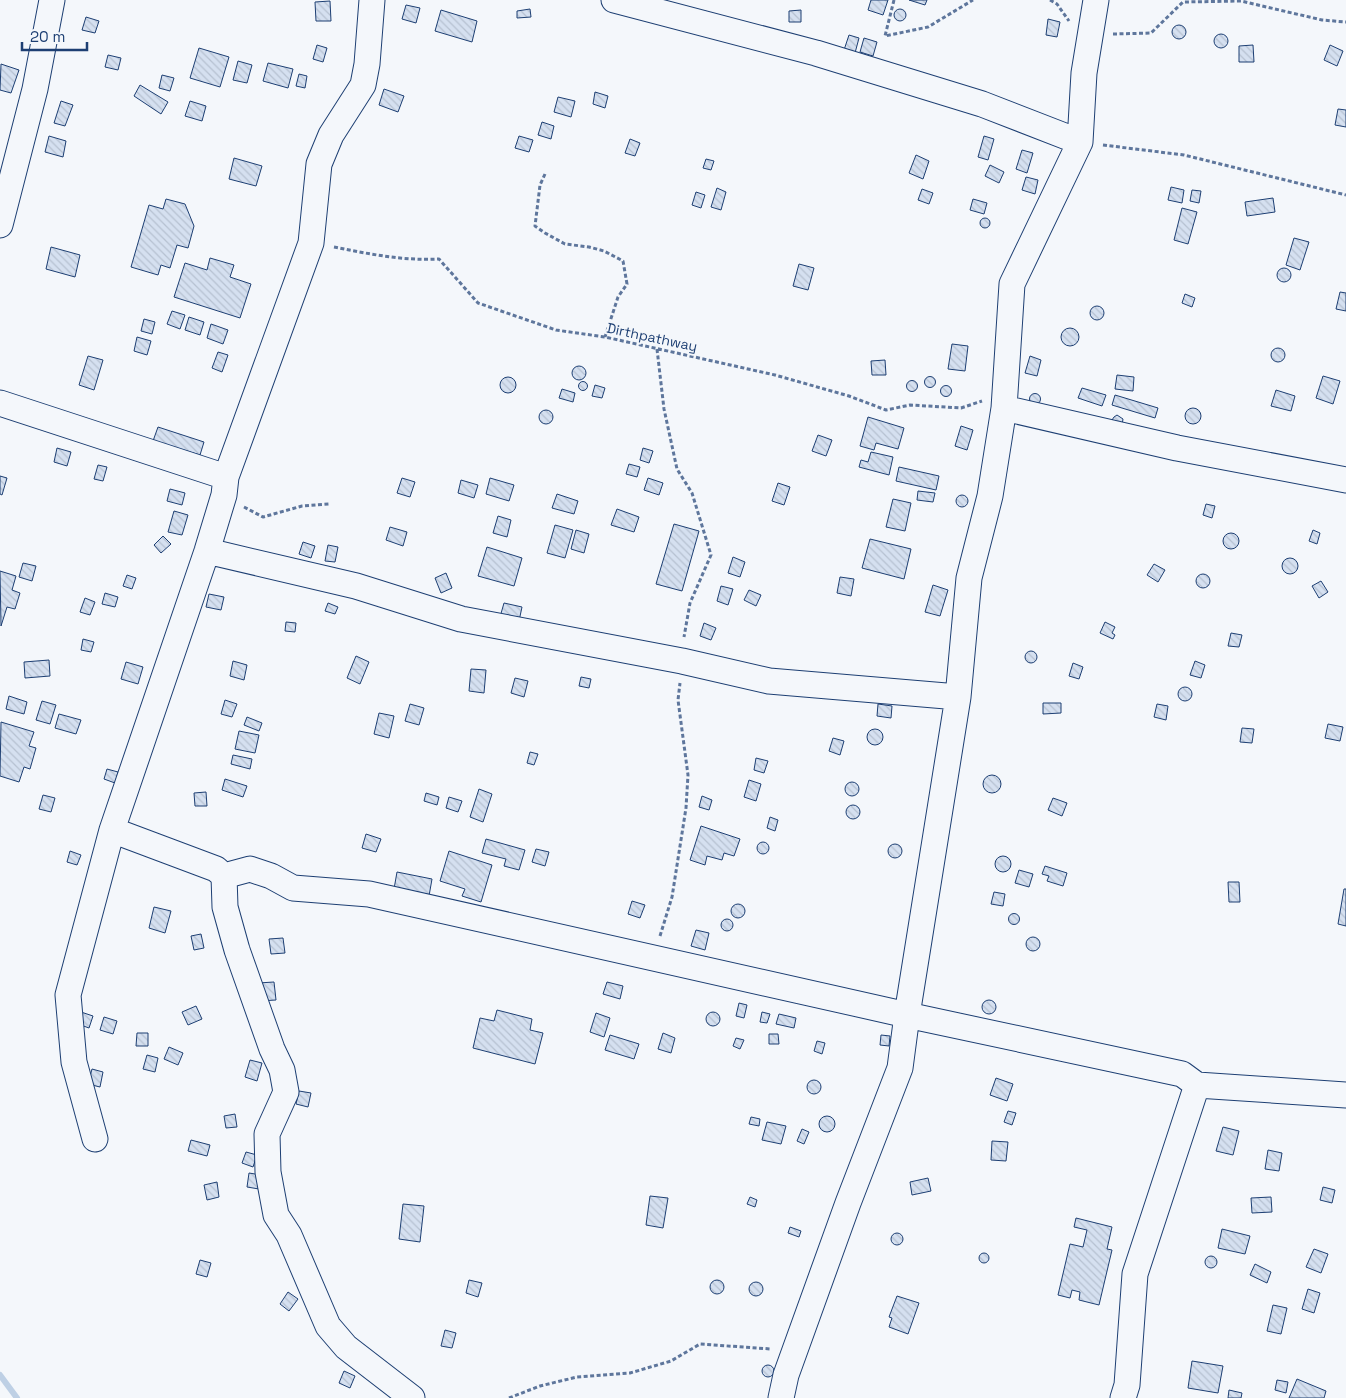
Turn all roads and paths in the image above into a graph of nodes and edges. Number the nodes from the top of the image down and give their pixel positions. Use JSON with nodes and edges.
{"nodes":[{"id":1,"x":52,"y":0,"type":"edge"},
{"id":2,"x":372,"y":0,"type":"edge"},
{"id":3,"x":614,"y":0,"type":"edge"},
{"id":4,"x":894,"y":0,"type":"edge"},
{"id":5,"x":974,"y":0,"type":"edge"},
{"id":6,"x":1096,"y":0,"type":"edge"},
{"id":7,"x":1346,"y":22,"type":"edge"},
{"id":8,"x":1111,"y":34,"type":"dead end"},
{"id":9,"x":1080,"y":142,"type":"junction"},
{"id":10,"x":545,"y":174,"type":"dead end"},
{"id":11,"x":1346,"y":195,"type":"edge"},
{"id":12,"x":0,"y":225,"type":"edge"},
{"id":13,"x":311,"y":243,"type":"junction"},
{"id":14,"x":605,"y":337,"type":"junction"},
{"id":15,"x":1004,"y":400,"type":"junction"},
{"id":16,"x":0,"y":403,"type":"edge"},
{"id":17,"x":1346,"y":480,"type":"edge"},
{"id":18,"x":225,"y":486,"type":"junction"},
{"id":19,"x":329,"y":504,"type":"dead end"},
{"id":20,"x":207,"y":551,"type":"junction"},
{"id":21,"x":958,"y":697,"type":"junction"},
{"id":22,"x":112,"y":830,"type":"junction"},
{"id":23,"x":224,"y":876,"type":"junction"},
{"id":24,"x":907,"y":1015,"type":"junction"},
{"id":25,"x":1197,"y":1085,"type":"junction"},
{"id":26,"x":1346,"y":1095,"type":"edge"},
{"id":27,"x":95,"y":1139,"type":"dead end"},
{"id":28,"x":794,"y":1352,"type":"junction"},
{"id":29,"x":412,"y":1398,"type":"edge"},
{"id":30,"x":509,"y":1398,"type":"edge"},
{"id":31,"x":781,"y":1398,"type":"edge"},
{"id":32,"x":1123,"y":1398,"type":"edge"}],
"edges":[{"from":1,"to":12,"type":"street"},
{"from":2,"to":13,"type":"street"},
{"from":3,"to":9,"type":"street"},
{"from":4,"to":5,"type":"path"},
{"from":6,"to":9,"type":"street"},
{"from":7,"to":8,"type":"path"},
{"from":9,"to":11,"type":"path"},
{"from":9,"to":15,"type":"street"},
{"from":10,"to":14,"type":"path"},
{"from":13,"to":14,"type":"path","name":"Dirthpathway"},
{"from":13,"to":18,"type":"street"},
{"from":14,"to":15,"type":"path","name":"Dirthpathway"},
{"from":15,"to":17,"type":"street"},
{"from":15,"to":21,"type":"street"},
{"from":16,"to":18,"type":"street"},
{"from":18,"to":19,"type":"path"},
{"from":18,"to":20,"type":"street"},
{"from":20,"to":21,"type":"street"},
{"from":20,"to":22,"type":"street"},
{"from":21,"to":24,"type":"street"},
{"from":22,"to":23,"type":"street"},
{"from":22,"to":27,"type":"street"},
{"from":23,"to":24,"type":"street"},
{"from":23,"to":29,"type":"street"},
{"from":24,"to":25,"type":"street"},
{"from":24,"to":28,"type":"street"},
{"from":25,"to":26,"type":"street"},
{"from":25,"to":32,"type":"street"},
{"from":28,"to":30,"type":"path"},
{"from":28,"to":31,"type":"street"}]}
